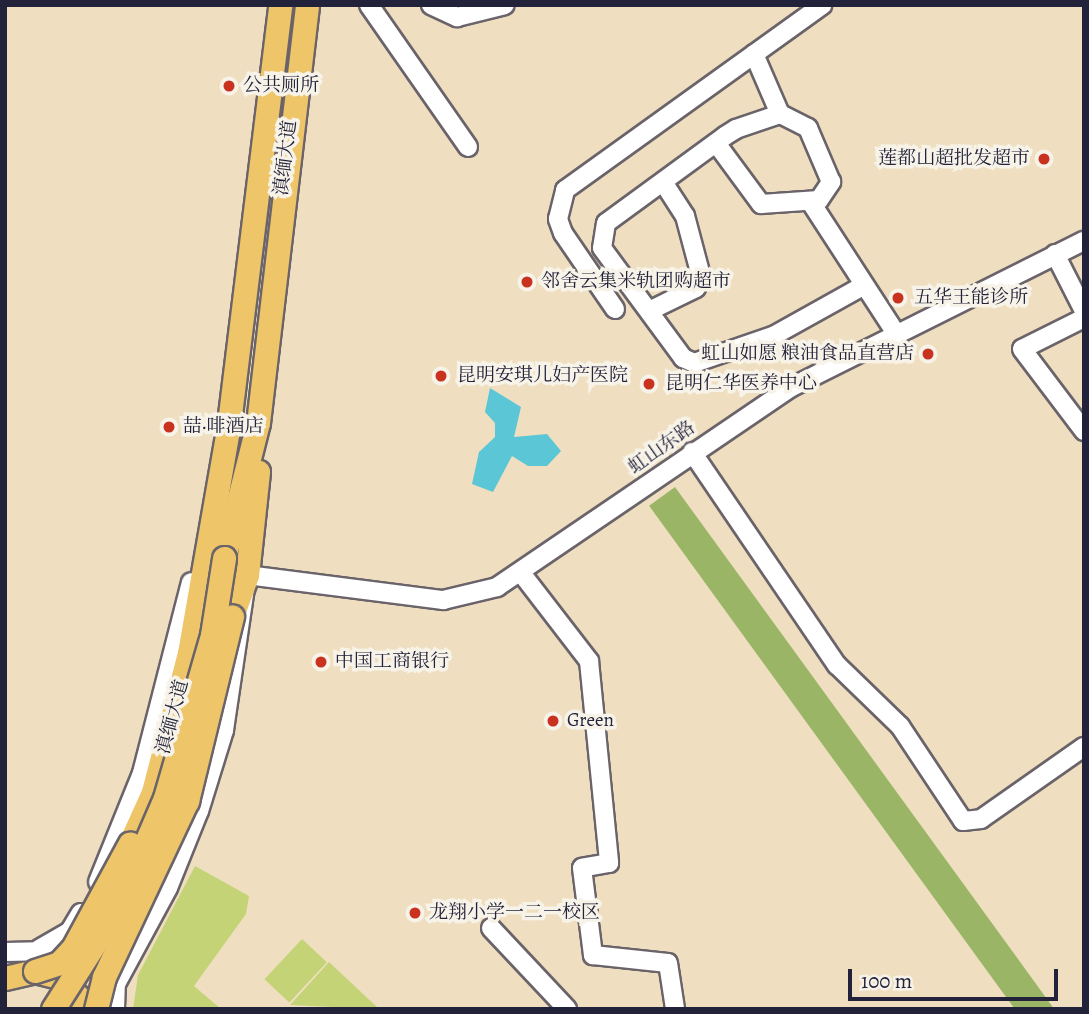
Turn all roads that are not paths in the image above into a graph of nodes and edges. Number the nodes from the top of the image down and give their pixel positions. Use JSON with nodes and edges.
{"nodes":[{"id":1,"x":280,"y":5,"type":"edge"},
{"id":2,"x":307,"y":5,"type":"edge"},
{"id":3,"x":318,"y":5,"type":"edge"},
{"id":4,"x":369,"y":5,"type":"edge"},
{"id":5,"x":431,"y":5,"type":"edge"},
{"id":6,"x":505,"y":5,"type":"edge"},
{"id":7,"x":822,"y":5,"type":"edge"},
{"id":8,"x":274,"y":50,"type":"junction"},
{"id":9,"x":300,"y":54,"type":"junction"},
{"id":10,"x":754,"y":54,"type":"junction"},
{"id":11,"x":780,"y":114,"type":"junction"},
{"id":12,"x":716,"y":144,"type":"junction"},
{"id":13,"x":468,"y":147,"type":"dead end"},
{"id":14,"x":663,"y":182,"type":"junction"},
{"id":15,"x":810,"y":201,"type":"junction"},
{"id":16,"x":1084,"y":242,"type":"edge"},
{"id":17,"x":1055,"y":254,"type":"junction"},
{"id":18,"x":863,"y":286,"type":"junction"},
{"id":19,"x":615,"y":309,"type":"dead end"},
{"id":20,"x":1084,"y":311,"type":"edge"},
{"id":21,"x":649,"y":312,"type":"junction"},
{"id":22,"x":1084,"y":318,"type":"edge"},
{"id":23,"x":897,"y":335,"type":"junction"},
{"id":24,"x":258,"y":423,"type":"junction"},
{"id":25,"x":229,"y":424,"type":"junction"},
{"id":26,"x":1084,"y":431,"type":"edge"},
{"id":27,"x":692,"y":452,"type":"junction"},
{"id":28,"x":220,"y":474,"type":"junction"},
{"id":29,"x":224,"y":558,"type":"junction"},
{"id":30,"x":522,"y":574,"type":"junction"},
{"id":31,"x":247,"y":575,"type":"junction"},
{"id":32,"x":1084,"y":747,"type":"edge"},
{"id":33,"x":491,"y":928,"type":"dead end"},
{"id":34,"x":5,"y":952,"type":"edge"},
{"id":35,"x":34,"y":971,"type":"junction"},
{"id":36,"x":5,"y":978,"type":"edge"},
{"id":37,"x":100,"y":1000,"type":"edge"},
{"id":38,"x":562,"y":1007,"type":"edge"},
{"id":39,"x":52,"y":1009,"type":"edge"},
{"id":40,"x":90,"y":1009,"type":"edge"},
{"id":41,"x":114,"y":1009,"type":"edge"},
{"id":42,"x":675,"y":1009,"type":"edge"}],
"edges":[{"from":1,"to":8,"type":"main road","name":"滇缅大道"},
{"from":2,"to":9,"type":"main road","name":"滇缅大道"},
{"from":3,"to":9,"type":"main road"},
{"from":4,"to":13,"type":"street"},
{"from":5,"to":6,"type":"street"},
{"from":7,"to":10,"type":"street"},
{"from":8,"to":9,"type":"main road"},
{"from":8,"to":25,"type":"main road","name":"滇缅大道"},
{"from":9,"to":24,"type":"main road","name":"滇缅大道"},
{"from":10,"to":11,"type":"street"},
{"from":10,"to":19,"type":"street"},
{"from":11,"to":12,"type":"street"},
{"from":11,"to":15,"type":"street"},
{"from":12,"to":14,"type":"street"},
{"from":12,"to":15,"type":"street"},
{"from":14,"to":21,"type":"street"},
{"from":14,"to":21,"type":"street"},
{"from":15,"to":18,"type":"street"},
{"from":16,"to":17,"type":"street","name":"虹山东路"},
{"from":17,"to":20,"type":"street"},
{"from":17,"to":23,"type":"street","name":"虹山东路"},
{"from":18,"to":21,"type":"street"},
{"from":18,"to":23,"type":"street"},
{"from":22,"to":26,"type":"street"},
{"from":23,"to":27,"type":"street","name":"虹山东路"},
{"from":24,"to":29,"type":"main road","name":"滇缅大道"},
{"from":24,"to":31,"type":"main road","name":"滇缅大道"},
{"from":25,"to":28,"type":"main road","name":"滇缅大道"},
{"from":25,"to":29,"type":"main road","name":"滇缅大道"},
{"from":27,"to":30,"type":"street","name":"虹山东路"},
{"from":27,"to":32,"type":"street"},
{"from":28,"to":34,"type":"street"},
{"from":28,"to":35,"type":"main road","name":"滇缅大道","bridge":true},
{"from":29,"to":39,"type":"main road","name":"滇缅大道","bridge":true},
{"from":30,"to":31,"type":"street","name":"虹山东路"},
{"from":30,"to":42,"type":"street"},
{"from":31,"to":37,"type":"main road","name":"滇缅大道","bridge":true},
{"from":31,"to":41,"type":"street"},
{"from":33,"to":38,"type":"street"},
{"from":35,"to":36,"type":"main road","name":"滇缅大道"},
{"from":35,"to":40,"type":"main road","bridge":true},
{"from":37,"to":41,"type":"street"}]}
